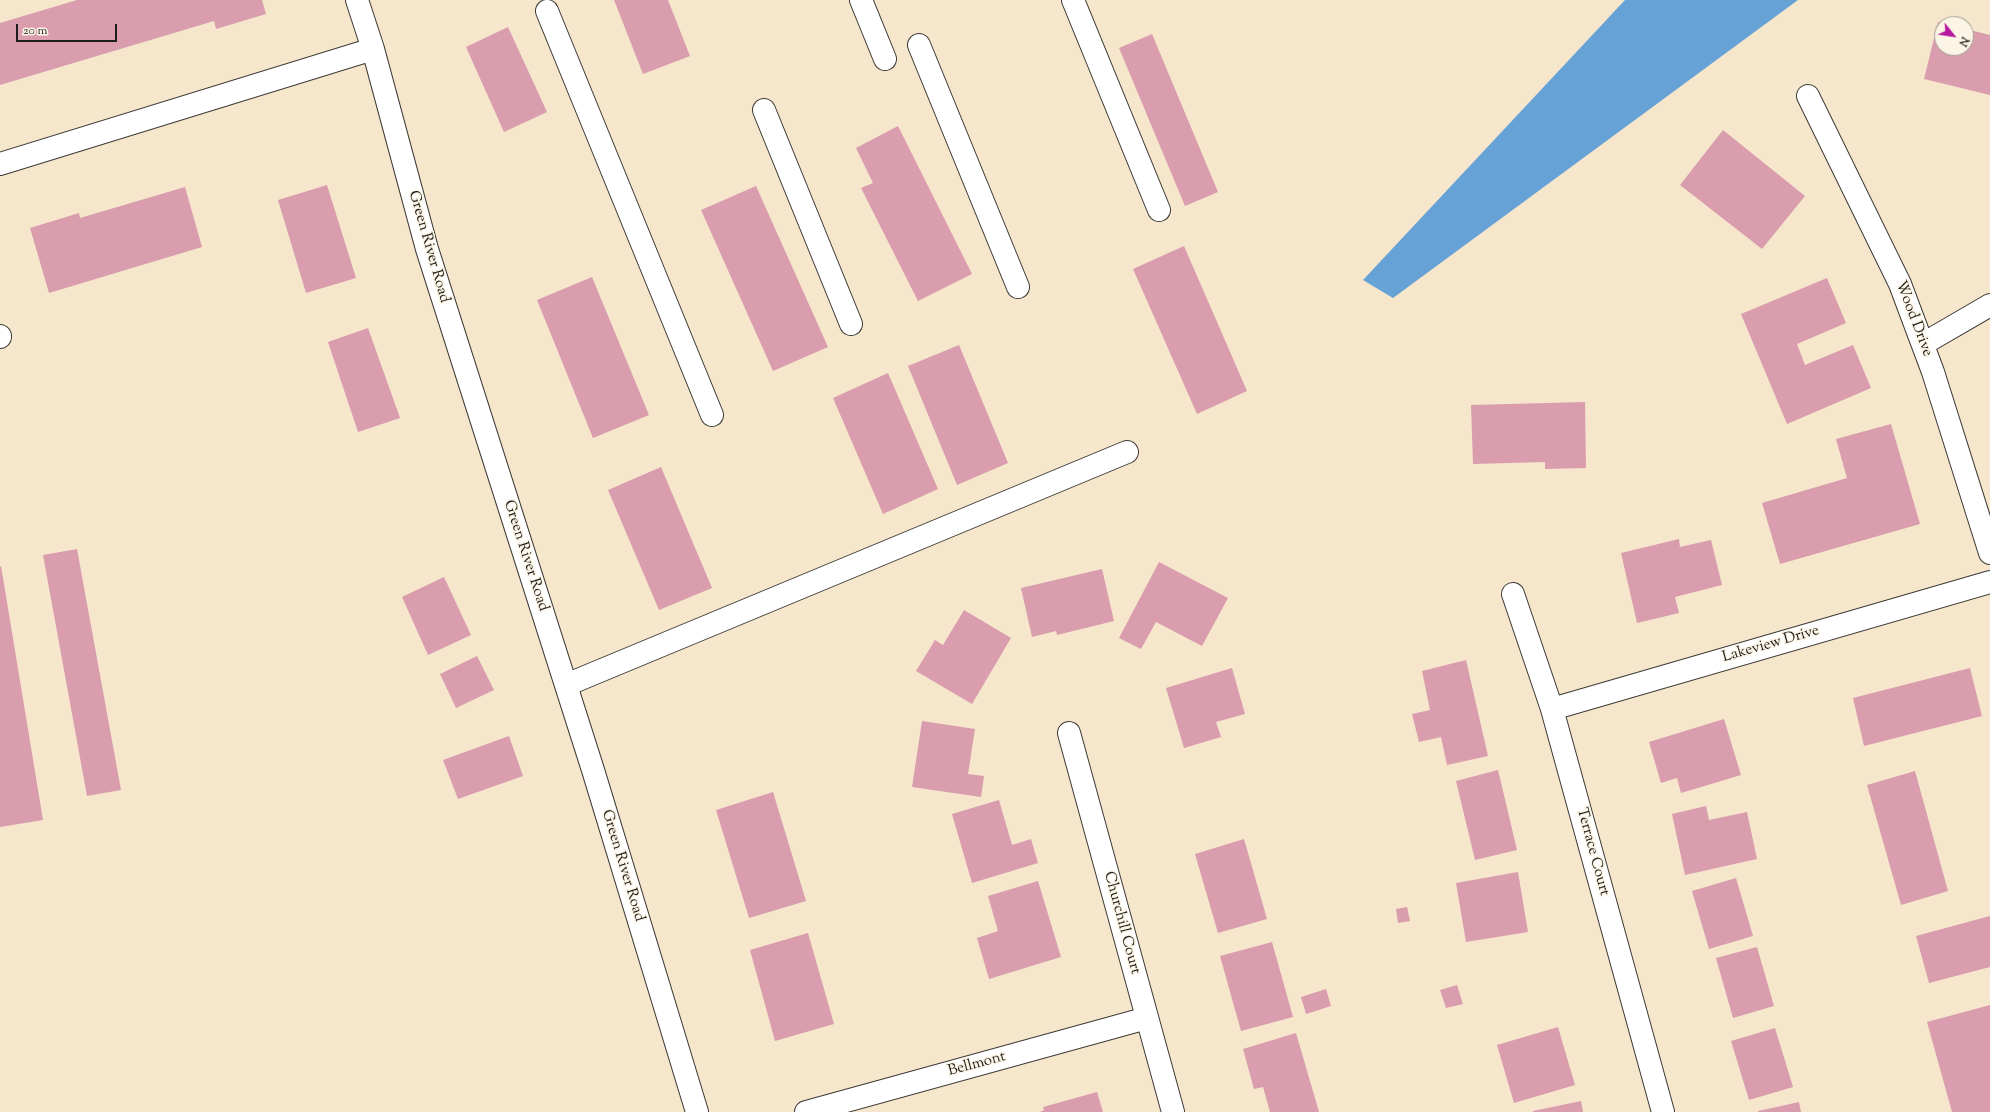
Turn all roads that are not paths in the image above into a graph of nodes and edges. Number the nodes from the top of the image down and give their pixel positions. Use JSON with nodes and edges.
{"nodes":[{"id":1,"x":357,"y":0,"type":"edge"},
{"id":2,"x":861,"y":0,"type":"edge"},
{"id":3,"x":1073,"y":0,"type":"edge"},
{"id":4,"x":547,"y":10,"type":"dead end"},
{"id":5,"x":920,"y":45,"type":"dead end"},
{"id":6,"x":373,"y":49,"type":"junction"},
{"id":7,"x":885,"y":59,"type":"dead end"},
{"id":8,"x":1808,"y":96,"type":"dead end"},
{"id":9,"x":764,"y":110,"type":"dead end"},
{"id":10,"x":0,"y":164,"type":"edge"},
{"id":11,"x":1159,"y":210,"type":"dead end"},
{"id":12,"x":1018,"y":287,"type":"dead end"},
{"id":13,"x":1990,"y":305,"type":"edge"},
{"id":14,"x":851,"y":324,"type":"dead end"},
{"id":15,"x":1923,"y":344,"type":"junction"},
{"id":16,"x":712,"y":414,"type":"dead end"},
{"id":17,"x":1127,"y":452,"type":"dead end"},
{"id":18,"x":1990,"y":553,"type":"edge"},
{"id":19,"x":1990,"y":582,"type":"edge"},
{"id":20,"x":1513,"y":594,"type":"dead end"},
{"id":21,"x":566,"y":685,"type":"junction"},
{"id":22,"x":1552,"y":708,"type":"junction"},
{"id":23,"x":1069,"y":733,"type":"dead end"},
{"id":24,"x":1147,"y":1018,"type":"junction"},
{"id":25,"x":697,"y":1112,"type":"edge"},
{"id":26,"x":806,"y":1112,"type":"edge"},
{"id":27,"x":1173,"y":1112,"type":"edge"},
{"id":28,"x":1664,"y":1112,"type":"edge"}],
"edges":[{"from":1,"to":6,"type":"street","name":"Green River Road"},
{"from":2,"to":7,"type":"street"},
{"from":3,"to":11,"type":"street"},
{"from":4,"to":16,"type":"street"},
{"from":5,"to":12,"type":"street"},
{"from":6,"to":10,"type":"street"},
{"from":6,"to":21,"type":"street","name":"Green River Road"},
{"from":8,"to":15,"type":"street","name":"Wood Drive"},
{"from":9,"to":14,"type":"street"},
{"from":13,"to":15,"type":"street"},
{"from":15,"to":18,"type":"street","name":"Wood Drive"},
{"from":17,"to":21,"type":"street"},
{"from":19,"to":22,"type":"street","name":"Lakeview Drive"},
{"from":20,"to":22,"type":"street","name":"Terrace Court"},
{"from":21,"to":25,"type":"street","name":"Green River Road"},
{"from":22,"to":28,"type":"street","name":"Terrace Court"},
{"from":23,"to":24,"type":"street","name":"Churchill Court"},
{"from":24,"to":26,"type":"street","name":"Bellmont"},
{"from":24,"to":27,"type":"street","name":"Churchill Court"}]}
